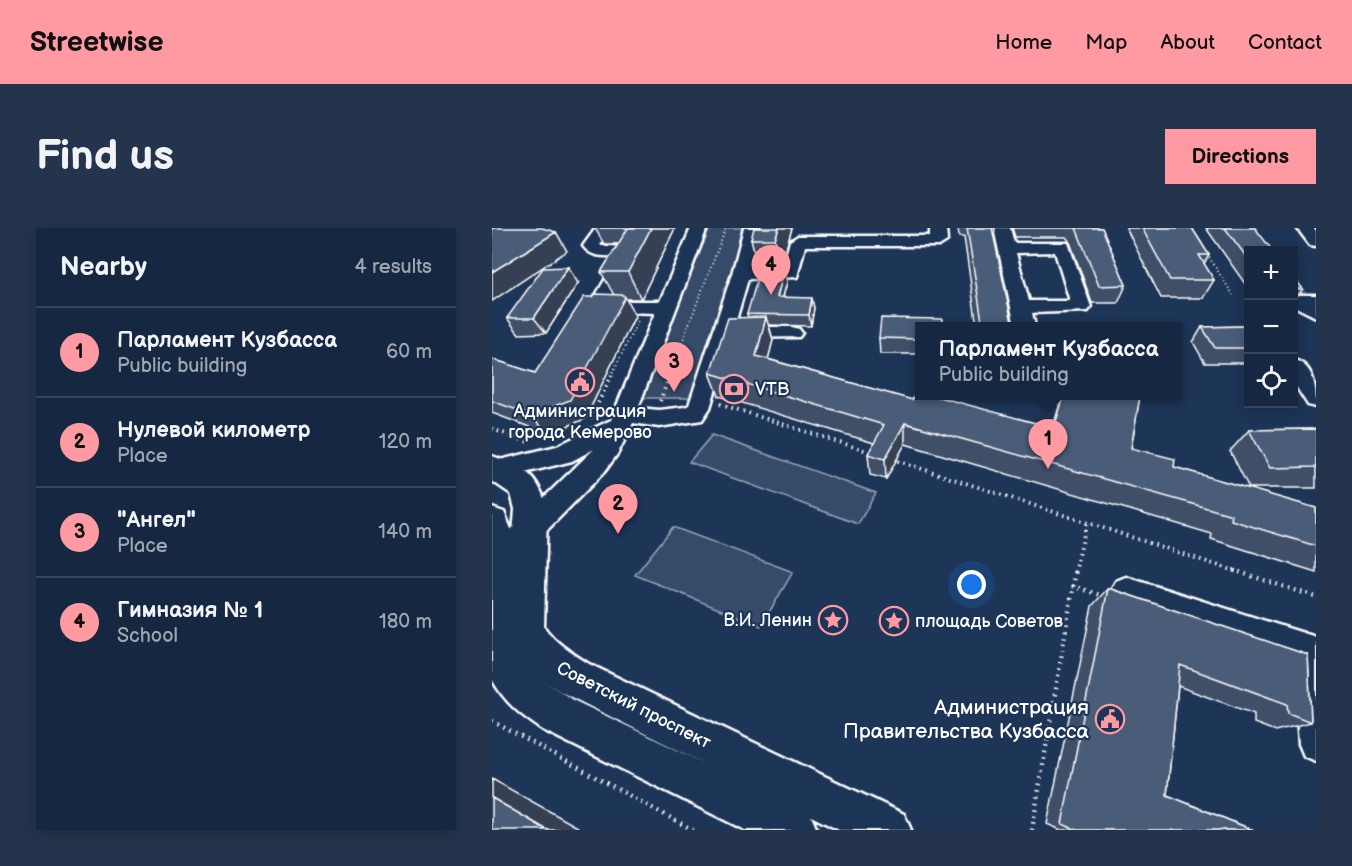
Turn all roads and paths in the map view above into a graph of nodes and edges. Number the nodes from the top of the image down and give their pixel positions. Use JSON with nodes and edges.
{"nodes":[{"id":1,"x":604,"y":228,"type":"edge"},
{"id":2,"x":699,"y":228,"type":"edge"},
{"id":3,"x":726,"y":228,"type":"edge"},
{"id":4,"x":752,"y":228,"type":"edge"},
{"id":5,"x":938,"y":228,"type":"edge"},
{"id":6,"x":1002,"y":228,"type":"edge"},
{"id":7,"x":1305,"y":228,"type":"edge"},
{"id":8,"x":1316,"y":241,"type":"edge"},
{"id":9,"x":1202,"y":247,"type":"edge"},
{"id":10,"x":1007,"y":248,"type":"junction"},
{"id":11,"x":741,"y":274,"type":"junction"},
{"id":12,"x":1233,"y":296,"type":"dead end"},
{"id":13,"x":1303,"y":299,"type":"edge"},
{"id":14,"x":645,"y":307,"type":"junction"},
{"id":15,"x":668,"y":307,"type":"junction"},
{"id":16,"x":1020,"y":307,"type":"junction"},
{"id":17,"x":1316,"y":311,"type":"edge"},
{"id":18,"x":1024,"y":322,"type":"edge"},
{"id":19,"x":721,"y":333,"type":"junction"},
{"id":20,"x":792,"y":333,"type":"dead end"},
{"id":21,"x":1298,"y":373,"type":"edge"},
{"id":22,"x":1316,"y":399,"type":"edge"},
{"id":23,"x":707,"y":405,"type":"junction"},
{"id":24,"x":657,"y":409,"type":"dead end"},
{"id":25,"x":622,"y":418,"type":"junction"},
{"id":26,"x":588,"y":423,"type":"dead end"},
{"id":27,"x":492,"y":429,"type":"edge"},
{"id":28,"x":531,"y":443,"type":"dead end"},
{"id":29,"x":495,"y":469,"type":"edge"},
{"id":30,"x":1087,"y":522,"type":"junction"},
{"id":31,"x":511,"y":526,"type":"edge"},
{"id":32,"x":495,"y":574,"type":"edge"},
{"id":33,"x":1126,"y":590,"type":"dead end"},
{"id":34,"x":1316,"y":597,"type":"edge"},
{"id":35,"x":1312,"y":652,"type":"edge"},
{"id":36,"x":492,"y":721,"type":"edge"},
{"id":37,"x":1316,"y":744,"type":"edge"},
{"id":38,"x":693,"y":830,"type":"edge"},
{"id":39,"x":794,"y":830,"type":"edge"},
{"id":40,"x":888,"y":830,"type":"edge"},
{"id":41,"x":1032,"y":830,"type":"edge"}],
"edges":[{"from":1,"to":14,"type":"street"},
{"from":2,"to":15,"type":"street"},
{"from":3,"to":24,"type":"path"},
{"from":4,"to":11,"type":"street"},
{"from":5,"to":11,"type":"street"},
{"from":6,"to":10,"type":"street"},
{"from":7,"to":8,"type":"street"},
{"from":9,"to":12,"type":"path"},
{"from":10,"to":16,"type":"street"},
{"from":10,"to":16,"type":"street"},
{"from":11,"to":19,"type":"street"},
{"from":13,"to":17,"type":"street"},
{"from":14,"to":15,"type":"street"},
{"from":14,"to":26,"type":"path"},
{"from":15,"to":25,"type":"street"},
{"from":16,"to":18,"type":"street"},
{"from":19,"to":20,"type":"street"},
{"from":19,"to":23,"type":"street"},
{"from":21,"to":22,"type":"street"},
{"from":23,"to":25,"type":"street"},
{"from":23,"to":30,"type":"path"},
{"from":25,"to":29,"type":"street"},
{"from":25,"to":31,"type":"street"},
{"from":27,"to":28,"type":"path"},
{"from":29,"to":31,"type":"main road","name":"Советский проспект"},
{"from":30,"to":34,"type":"path"},
{"from":30,"to":41,"type":"path"},
{"from":31,"to":32,"type":"main road","name":"Советский проспект"},
{"from":31,"to":40,"type":"main road","name":"Советский проспект"},
{"from":32,"to":39,"type":"main road","name":"Советский проспект"},
{"from":33,"to":35,"type":"street"},
{"from":35,"to":37,"type":"street"},
{"from":36,"to":38,"type":"path"}]}
